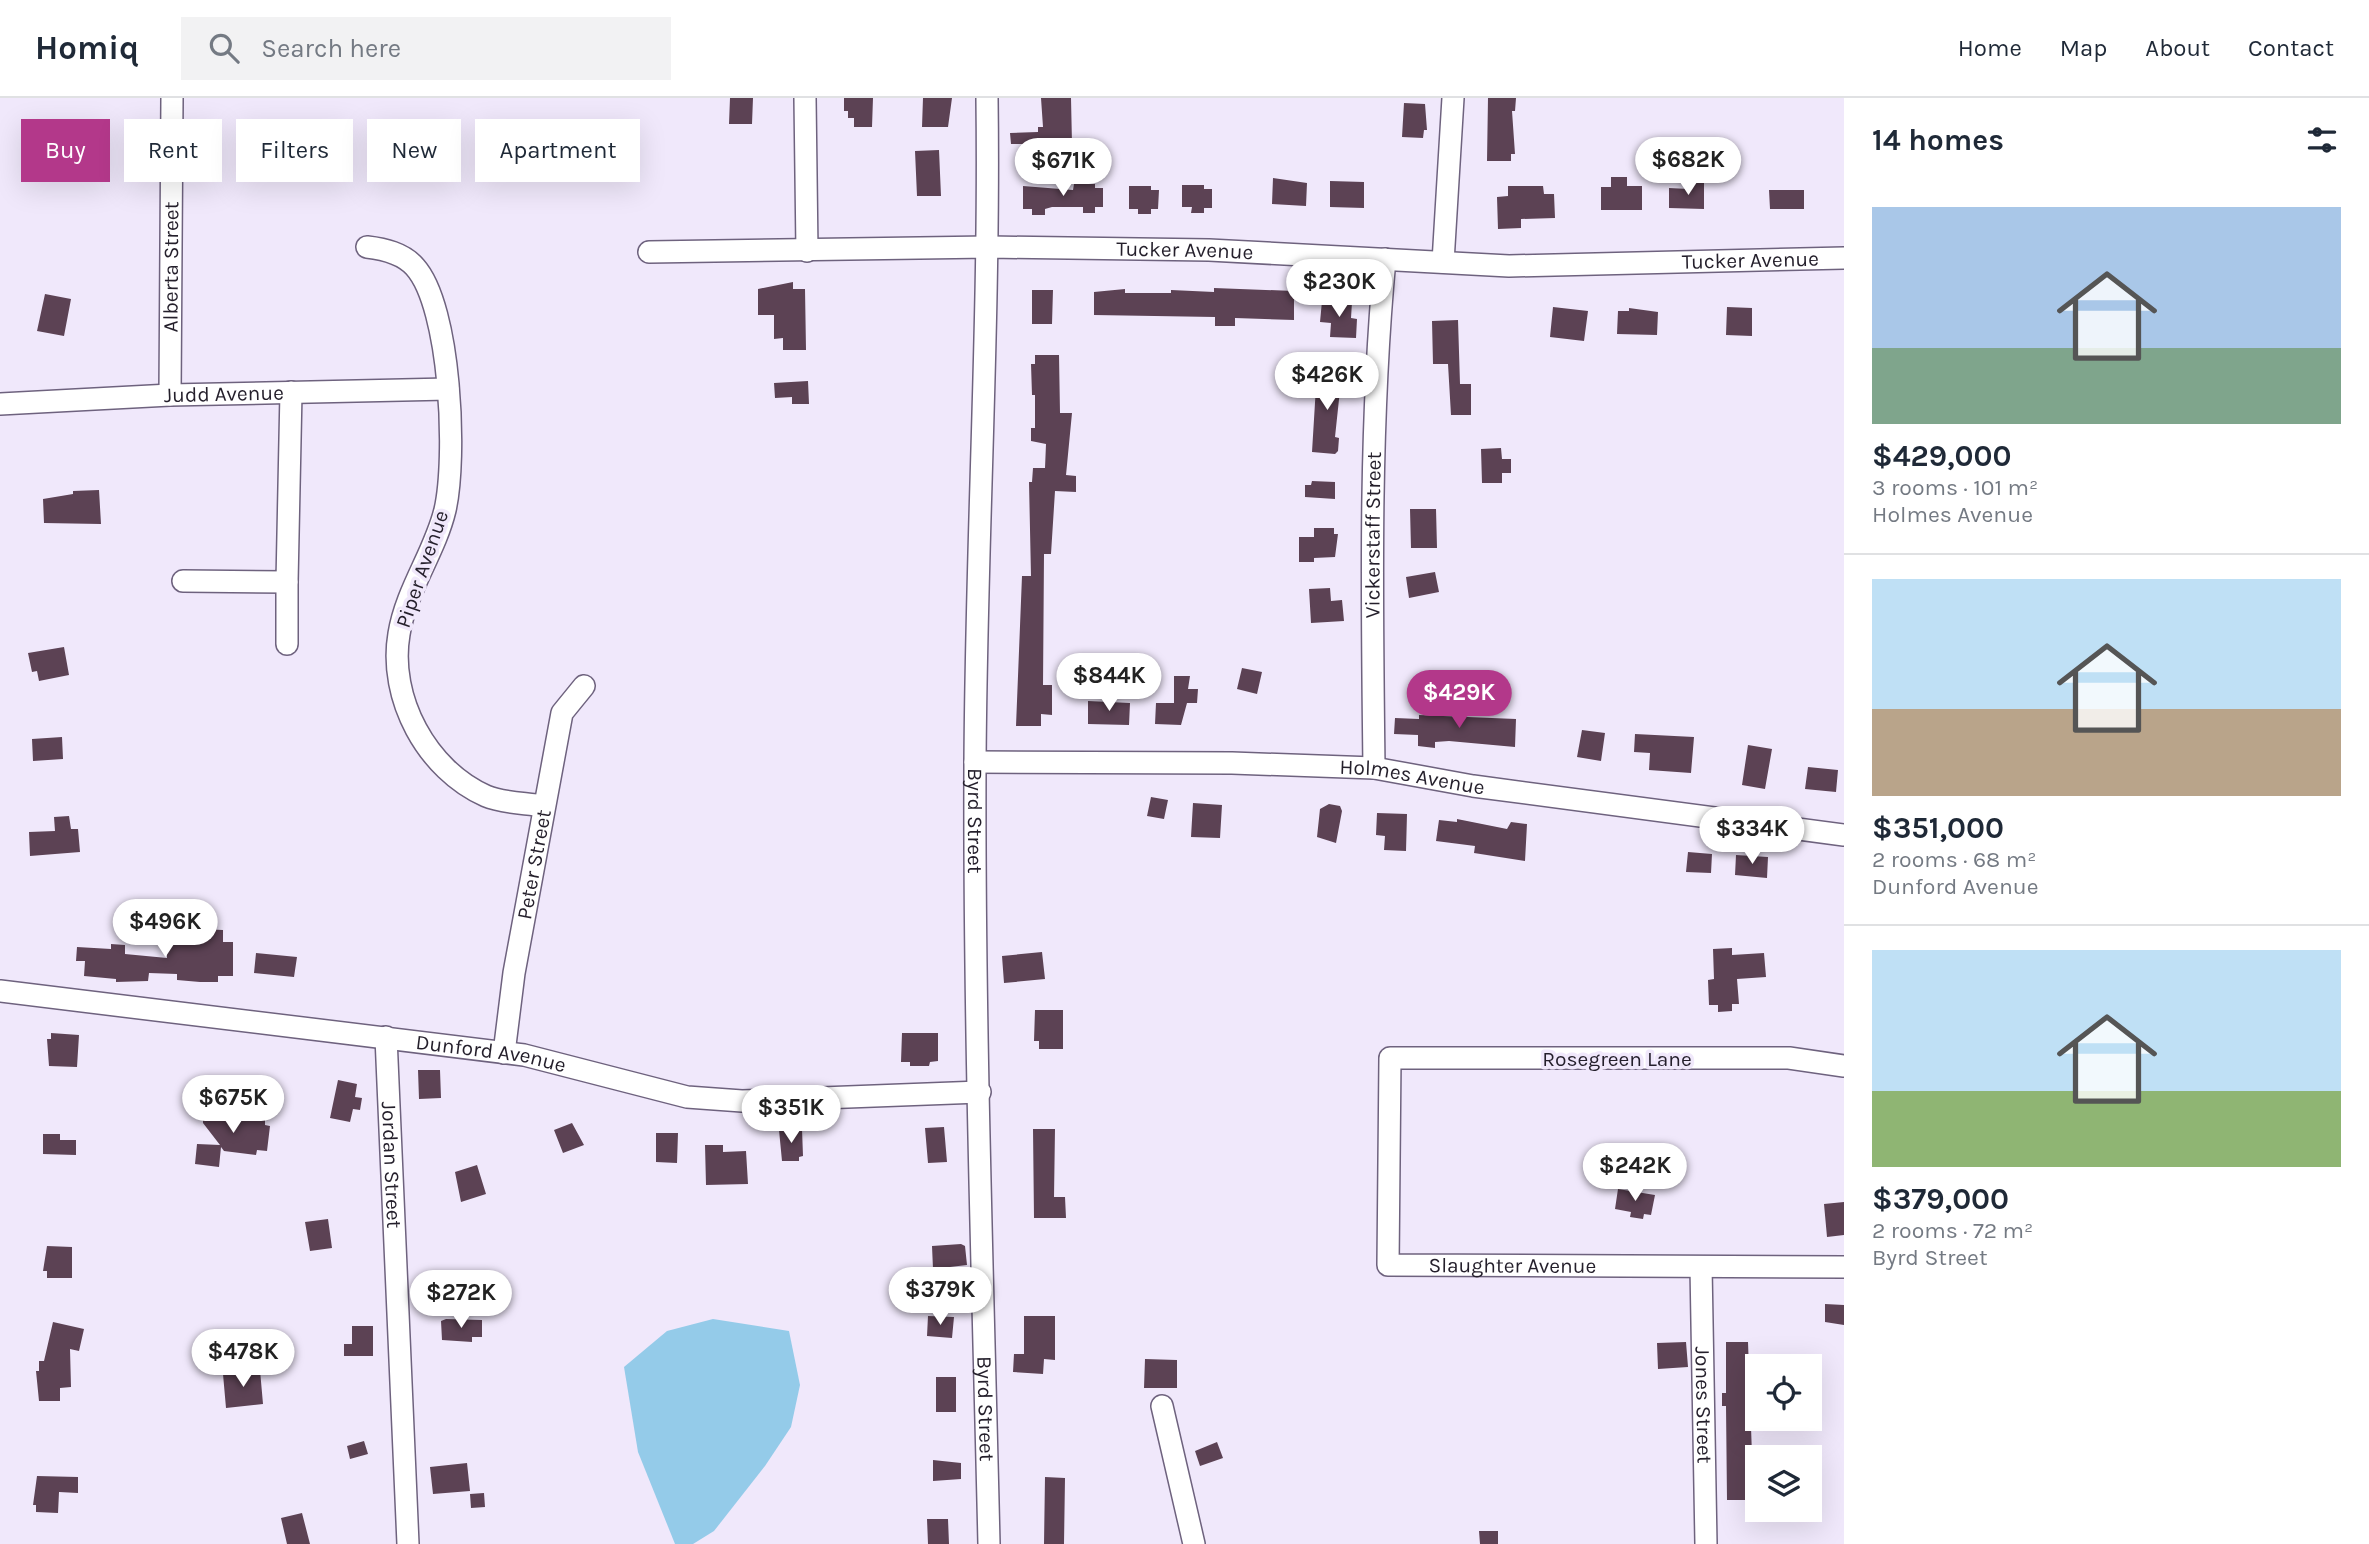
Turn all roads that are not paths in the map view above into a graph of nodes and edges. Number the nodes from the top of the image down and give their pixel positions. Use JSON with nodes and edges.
{"nodes":[{"id":1,"x":172,"y":98,"type":"edge"},
{"id":2,"x":805,"y":98,"type":"edge"},
{"id":3,"x":987,"y":98,"type":"edge"},
{"id":4,"x":1453,"y":98,"type":"edge"},
{"id":5,"x":367,"y":247,"type":"dead end"},
{"id":6,"x":989,"y":247,"type":"junction"},
{"id":7,"x":807,"y":251,"type":"junction"},
{"id":8,"x":649,"y":252,"type":"dead end"},
{"id":9,"x":1844,"y":258,"type":"edge"},
{"id":10,"x":1385,"y":259,"type":"junction"},
{"id":11,"x":1443,"y":262,"type":"junction"},
{"id":12,"x":448,"y":389,"type":"junction"},
{"id":13,"x":291,"y":392,"type":"junction"},
{"id":14,"x":170,"y":395,"type":"junction"},
{"id":15,"x":0,"y":404,"type":"edge"},
{"id":16,"x":183,"y":581,"type":"dead end"},
{"id":17,"x":287,"y":582,"type":"junction"},
{"id":18,"x":287,"y":644,"type":"dead end"},
{"id":19,"x":584,"y":686,"type":"dead end"},
{"id":20,"x":975,"y":762,"type":"junction"},
{"id":21,"x":1374,"y":768,"type":"junction"},
{"id":22,"x":543,"y":806,"type":"junction"},
{"id":23,"x":1844,"y":835,"type":"edge"},
{"id":24,"x":0,"y":991,"type":"edge"},
{"id":25,"x":386,"y":1037,"type":"junction"},
{"id":26,"x":504,"y":1053,"type":"junction"},
{"id":27,"x":1390,"y":1058,"type":"joint"},
{"id":28,"x":1844,"y":1066,"type":"edge"},
{"id":29,"x":980,"y":1092,"type":"junction"},
{"id":30,"x":1701,"y":1266,"type":"junction"},
{"id":31,"x":1844,"y":1267,"type":"edge"},
{"id":32,"x":1162,"y":1406,"type":"dead end"},
{"id":33,"x":408,"y":1544,"type":"edge"},
{"id":34,"x":989,"y":1544,"type":"edge"},
{"id":35,"x":1194,"y":1544,"type":"edge"},
{"id":36,"x":1706,"y":1544,"type":"edge"}],
"edges":[{"from":1,"to":14,"type":"street","name":"Alberta Street"},
{"from":2,"to":7,"type":"street"},
{"from":3,"to":6,"type":"street","name":"Byrd Street"},
{"from":4,"to":11,"type":"street"},
{"from":5,"to":12,"type":"street","name":"Piper Avenue"},
{"from":6,"to":7,"type":"street","name":"Tucker Avenue"},
{"from":6,"to":10,"type":"street","name":"Tucker Avenue"},
{"from":6,"to":20,"type":"street","name":"Byrd Street"},
{"from":7,"to":8,"type":"street","name":"Tucker Avenue"},
{"from":9,"to":11,"type":"street","name":"Tucker Avenue"},
{"from":10,"to":11,"type":"street","name":"Tucker Avenue"},
{"from":10,"to":21,"type":"street","name":"Vickerstaff Street"},
{"from":12,"to":13,"type":"street","name":"Judd Avenue"},
{"from":12,"to":22,"type":"street","name":"Piper Avenue"},
{"from":13,"to":14,"type":"street","name":"Judd Avenue"},
{"from":13,"to":17,"type":"street"},
{"from":14,"to":15,"type":"street","name":"Judd Avenue"},
{"from":16,"to":17,"type":"street"},
{"from":17,"to":18,"type":"street"},
{"from":19,"to":22,"type":"street","name":"Peter Street"},
{"from":20,"to":21,"type":"street","name":"Holmes Avenue"},
{"from":20,"to":29,"type":"street","name":"Byrd Street"},
{"from":21,"to":23,"type":"street","name":"Holmes Avenue"},
{"from":22,"to":26,"type":"street","name":"Peter Street"},
{"from":24,"to":25,"type":"street","name":"Dunford Avenue"},
{"from":25,"to":26,"type":"street","name":"Dunford Avenue"},
{"from":25,"to":33,"type":"street","name":"Jordan Street"},
{"from":26,"to":29,"type":"street","name":"Dunford Avenue"},
{"from":27,"to":28,"type":"street","name":"Rosegreen Lane"},
{"from":27,"to":30,"type":"street","name":"Slaughter Avenue"},
{"from":29,"to":34,"type":"street","name":"Byrd Street"},
{"from":30,"to":31,"type":"street","name":"Slaughter Avenue"},
{"from":30,"to":36,"type":"street","name":"Jones Street"},
{"from":32,"to":35,"type":"street"}]}
